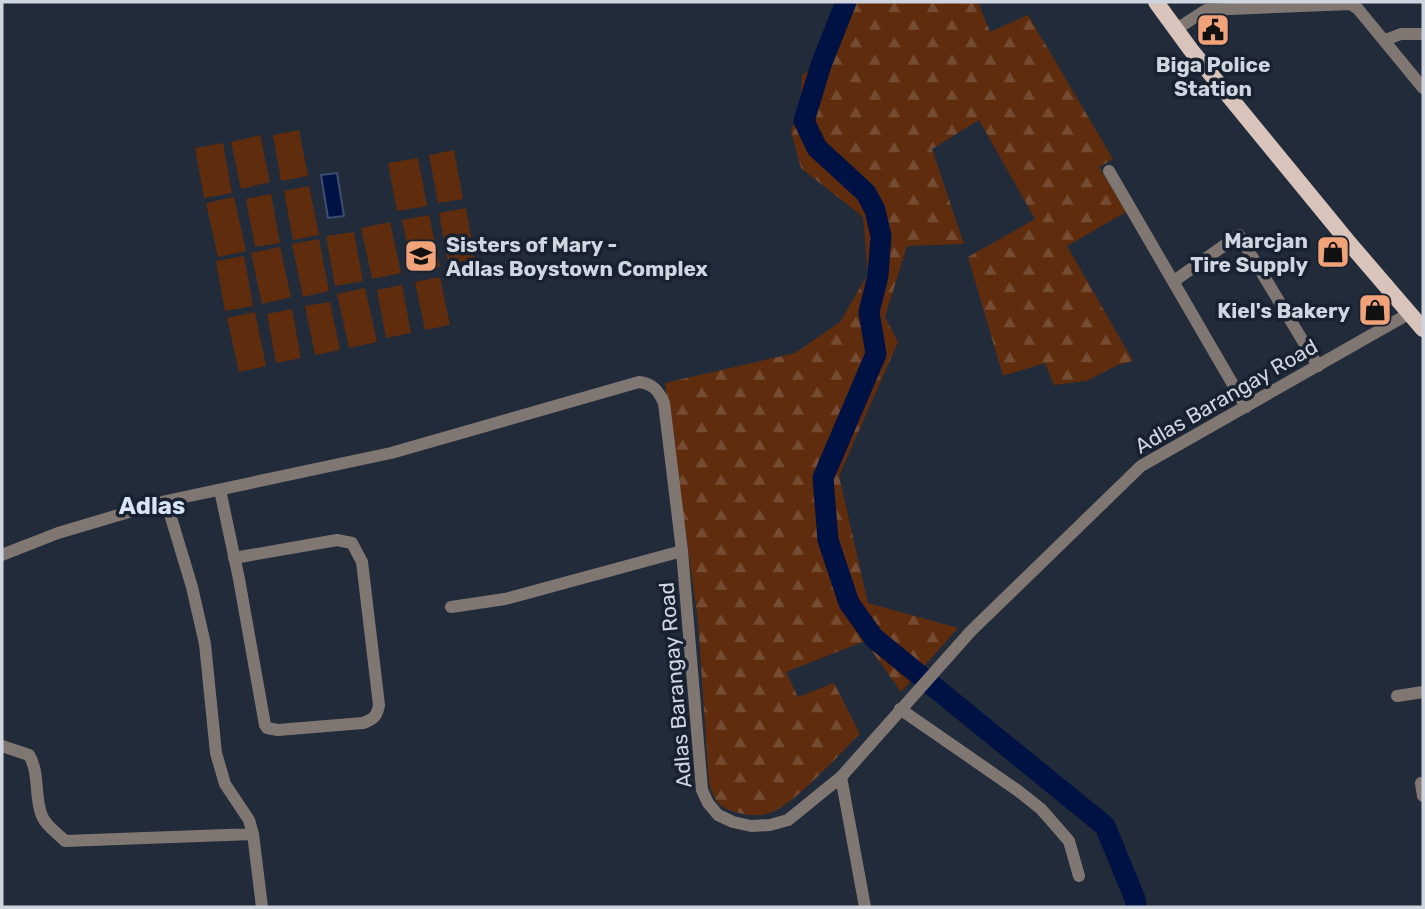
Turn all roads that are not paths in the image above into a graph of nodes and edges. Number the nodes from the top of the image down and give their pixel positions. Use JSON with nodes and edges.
{"nodes":[{"id":1,"x":1156,"y":2,"type":"edge"},
{"id":2,"x":1175,"y":30,"type":"junction"},
{"id":3,"x":1423,"y":34,"type":"edge"},
{"id":4,"x":1385,"y":40,"type":"junction"},
{"id":5,"x":1423,"y":88,"type":"edge"},
{"id":6,"x":1109,"y":171,"type":"dead end"},
{"id":7,"x":1174,"y":281,"type":"junction"},
{"id":8,"x":1410,"y":313,"type":"junction"},
{"id":9,"x":1423,"y":329,"type":"edge"},
{"id":10,"x":1318,"y":366,"type":"junction"},
{"id":11,"x":1246,"y":407,"type":"junction"},
{"id":12,"x":220,"y":490,"type":"junction"},
{"id":13,"x":166,"y":501,"type":"junction"},
{"id":14,"x":682,"y":551,"type":"junction"},
{"id":15,"x":2,"y":555,"type":"edge"},
{"id":16,"x":234,"y":558,"type":"junction"},
{"id":17,"x":451,"y":607,"type":"dead end"},
{"id":18,"x":1423,"y":692,"type":"edge"},
{"id":19,"x":1397,"y":696,"type":"dead end"},
{"id":20,"x":900,"y":709,"type":"junction"},
{"id":21,"x":2,"y":746,"type":"edge"},
{"id":22,"x":841,"y":777,"type":"junction"},
{"id":23,"x":253,"y":834,"type":"junction"},
{"id":24,"x":1079,"y":876,"type":"dead end"},
{"id":25,"x":262,"y":907,"type":"edge"},
{"id":26,"x":865,"y":907,"type":"edge"}],
"edges":[{"from":1,"to":2,"type":"main road"},
{"from":2,"to":4,"type":"street"},
{"from":2,"to":8,"type":"main road"},
{"from":3,"to":4,"type":"street"},
{"from":4,"to":5,"type":"street"},
{"from":6,"to":7,"type":"street"},
{"from":7,"to":10,"type":"street"},
{"from":7,"to":11,"type":"street"},
{"from":8,"to":9,"type":"main road"},
{"from":8,"to":10,"type":"street","name":"Adlas Barangay Road"},
{"from":10,"to":11,"type":"street","name":"Adlas Barangay Road"},
{"from":11,"to":20,"type":"street","name":"Adlas Barangay Road"},
{"from":12,"to":13,"type":"street","name":"Adlas Barangay Road"},
{"from":12,"to":14,"type":"street","name":"Adlas Barangay Road"},
{"from":12,"to":16,"type":"street"},
{"from":13,"to":15,"type":"street","name":"Adlas Barangay Road"},
{"from":13,"to":23,"type":"street"},
{"from":14,"to":17,"type":"street"},
{"from":14,"to":22,"type":"street","name":"Adlas Barangay Road"},
{"from":16,"to":16,"type":"street"},
{"from":18,"to":19,"type":"street"},
{"from":20,"to":22,"type":"street","name":"Adlas Barangay Road"},
{"from":20,"to":24,"type":"street"},
{"from":21,"to":23,"type":"street"},
{"from":22,"to":26,"type":"street"},
{"from":23,"to":25,"type":"street"}]}
